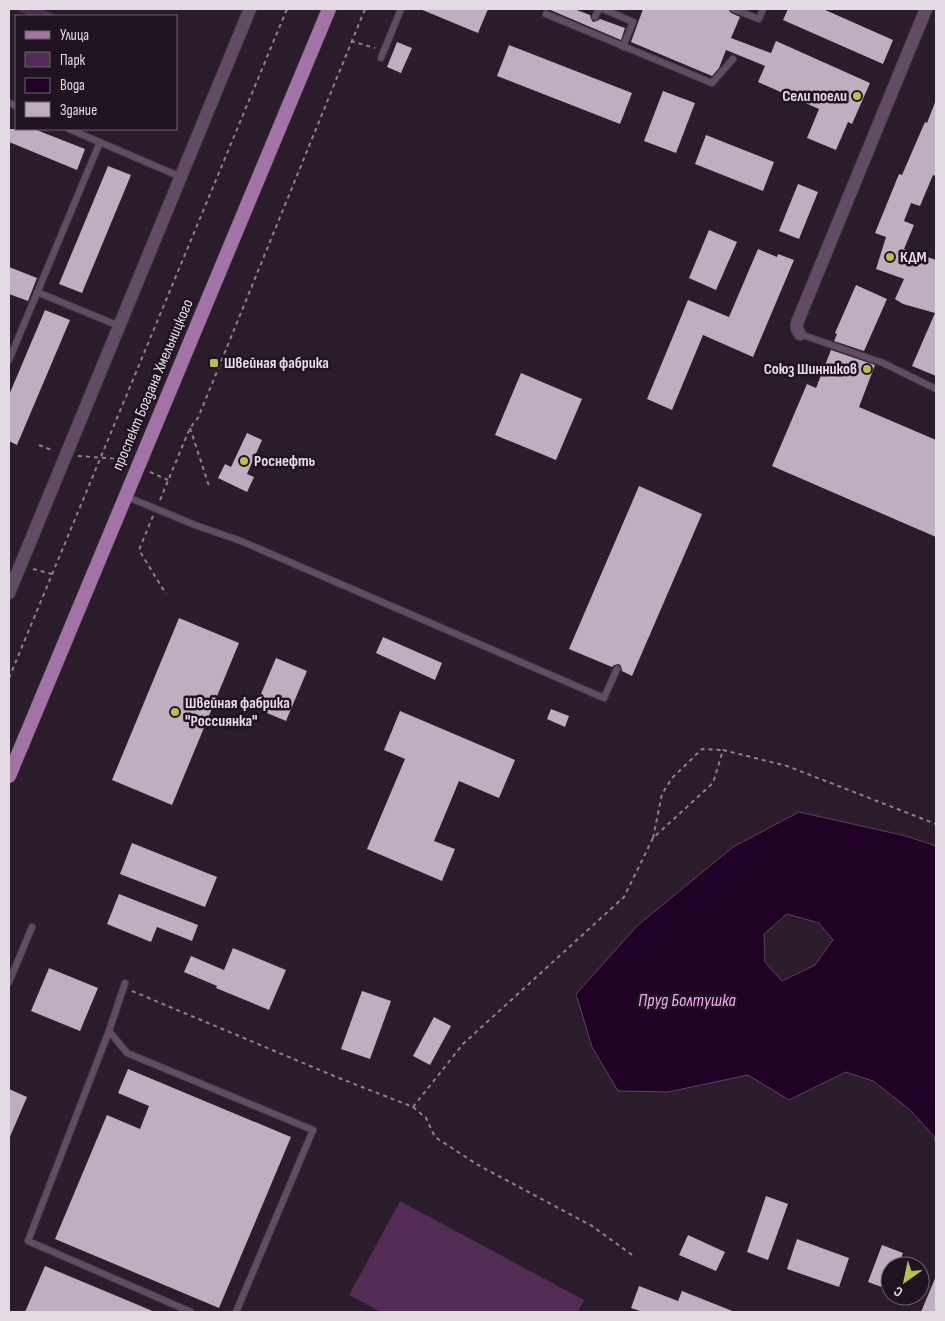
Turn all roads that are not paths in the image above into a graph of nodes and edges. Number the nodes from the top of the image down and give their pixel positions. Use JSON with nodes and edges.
{"nodes":[{"id":1,"x":250,"y":9,"type":"edge"},
{"id":2,"x":329,"y":9,"type":"edge"},
{"id":3,"x":401,"y":9,"type":"edge"},
{"id":4,"x":598,"y":9,"type":"edge"},
{"id":5,"x":603,"y":9,"type":"edge"},
{"id":6,"x":733,"y":9,"type":"edge"},
{"id":7,"x":763,"y":9,"type":"edge"},
{"id":8,"x":926,"y":9,"type":"edge"},
{"id":9,"x":546,"y":14,"type":"dead end"},
{"id":10,"x":596,"y":17,"type":"dead end"},
{"id":11,"x":623,"y":47,"type":"junction"},
{"id":12,"x":381,"y":58,"type":"dead end"},
{"id":13,"x":733,"y":59,"type":"dead end"},
{"id":14,"x":71,"y":130,"type":"edge"},
{"id":15,"x":100,"y":142,"type":"junction"},
{"id":16,"x":181,"y":177,"type":"junction"},
{"id":17,"x":37,"y":292,"type":"junction"},
{"id":18,"x":119,"y":326,"type":"junction"},
{"id":19,"x":800,"y":334,"type":"joint"},
{"id":20,"x":9,"y":360,"type":"edge"},
{"id":21,"x":936,"y":389,"type":"edge"},
{"id":22,"x":125,"y":496,"type":"junction"},
{"id":23,"x":9,"y":593,"type":"edge"},
{"id":24,"x":617,"y":669,"type":"dead end"},
{"id":25,"x":9,"y":776,"type":"edge"},
{"id":26,"x":32,"y":927,"type":"dead end"},
{"id":27,"x":9,"y":982,"type":"edge"},
{"id":28,"x":124,"y":985,"type":"road end"},
{"id":29,"x":108,"y":1030,"type":"junction"},
{"id":30,"x":191,"y":1312,"type":"edge"},
{"id":31,"x":236,"y":1312,"type":"edge"}],
"edges":[{"from":1,"to":16,"type":"street"},
{"from":2,"to":22,"type":"main road","name":"проспект Богдана Хмельницкого"},
{"from":3,"to":12,"type":"lane"},
{"from":4,"to":10,"type":"lane"},
{"from":5,"to":11,"type":"lane"},
{"from":6,"to":7,"type":"lane"},
{"from":8,"to":19,"type":"street"},
{"from":9,"to":11,"type":"lane"},
{"from":11,"to":13,"type":"lane"},
{"from":14,"to":15,"type":"lane"},
{"from":15,"to":16,"type":"lane"},
{"from":15,"to":17,"type":"lane"},
{"from":16,"to":18,"type":"street"},
{"from":17,"to":18,"type":"lane"},
{"from":17,"to":20,"type":"lane"},
{"from":18,"to":23,"type":"street"},
{"from":19,"to":21,"type":"lane"},
{"from":22,"to":24,"type":"lane"},
{"from":22,"to":25,"type":"main road","name":"проспект Богдана Хмельницкого"},
{"from":26,"to":27,"type":"lane"},
{"from":28,"to":29,"type":"lane"},
{"from":29,"to":30,"type":"lane"},
{"from":29,"to":31,"type":"lane"}]}
